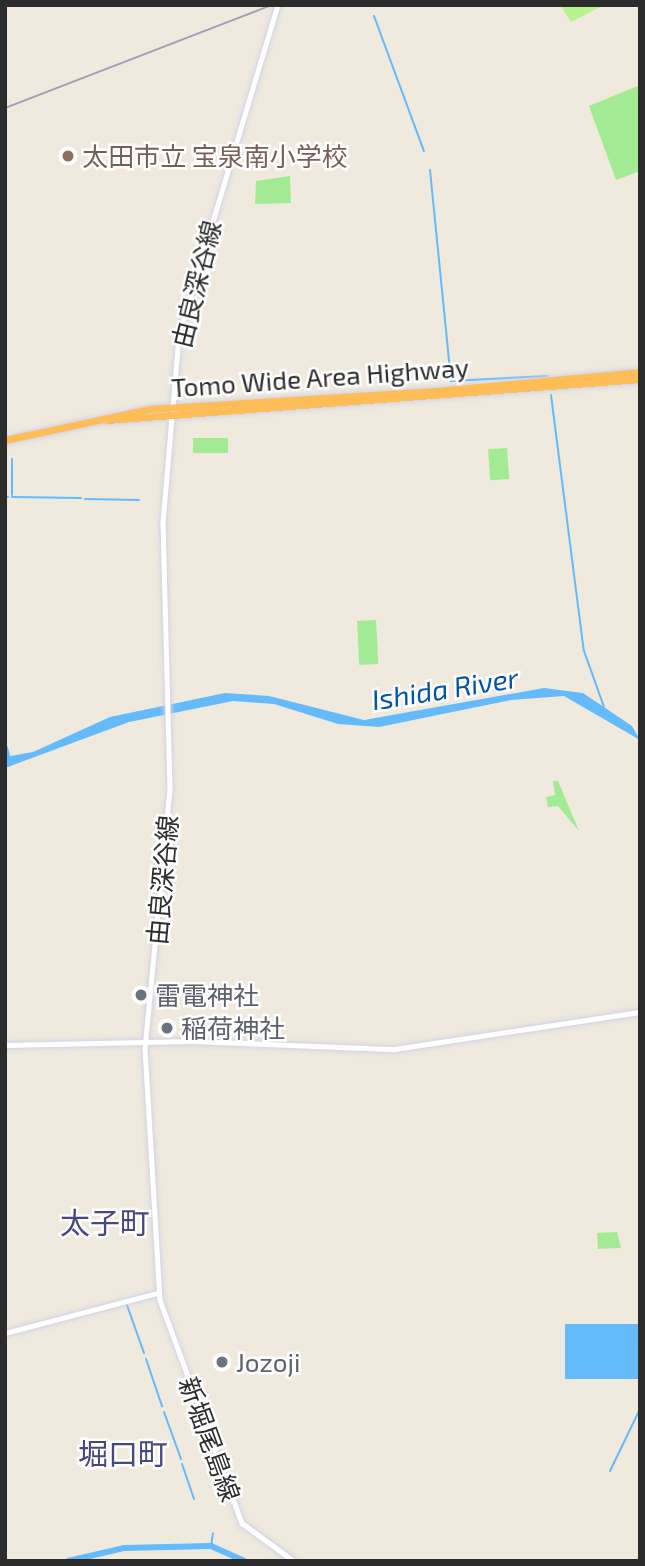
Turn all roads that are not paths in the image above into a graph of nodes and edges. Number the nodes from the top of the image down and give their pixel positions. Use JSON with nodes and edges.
{"nodes":[{"id":1,"x":278,"y":5,"type":"edge"},
{"id":2,"x":640,"y":372,"type":"edge"},
{"id":3,"x":640,"y":379,"type":"edge"},
{"id":4,"x":173,"y":410,"type":"junction"},
{"id":5,"x":5,"y":442,"type":"edge"},
{"id":6,"x":640,"y":1012,"type":"edge"},
{"id":7,"x":147,"y":1043,"type":"junction"},
{"id":8,"x":5,"y":1045,"type":"edge"},
{"id":9,"x":158,"y":1293,"type":"junction"},
{"id":10,"x":5,"y":1333,"type":"edge"},
{"id":11,"x":293,"y":1561,"type":"edge"}],
"edges":[{"from":1,"to":4,"type":"main road","name":"由良深谷線"},
{"from":2,"to":4,"type":"highway","name":"Tomo Wide Area Highway"},
{"from":3,"to":4,"type":"highway","name":"Tomo Wide Area Highway"},
{"from":4,"to":5,"type":"highway","name":"Tomo Wide Area Highway"},
{"from":4,"to":7,"type":"main road","name":"由良深谷線"},
{"from":6,"to":7,"type":"main road"},
{"from":7,"to":8,"type":"main road"},
{"from":7,"to":9,"type":"main road","name":"新堀尾島線"},
{"from":9,"to":10,"type":"main road"},
{"from":9,"to":11,"type":"main road","name":"新堀尾島線"}]}
